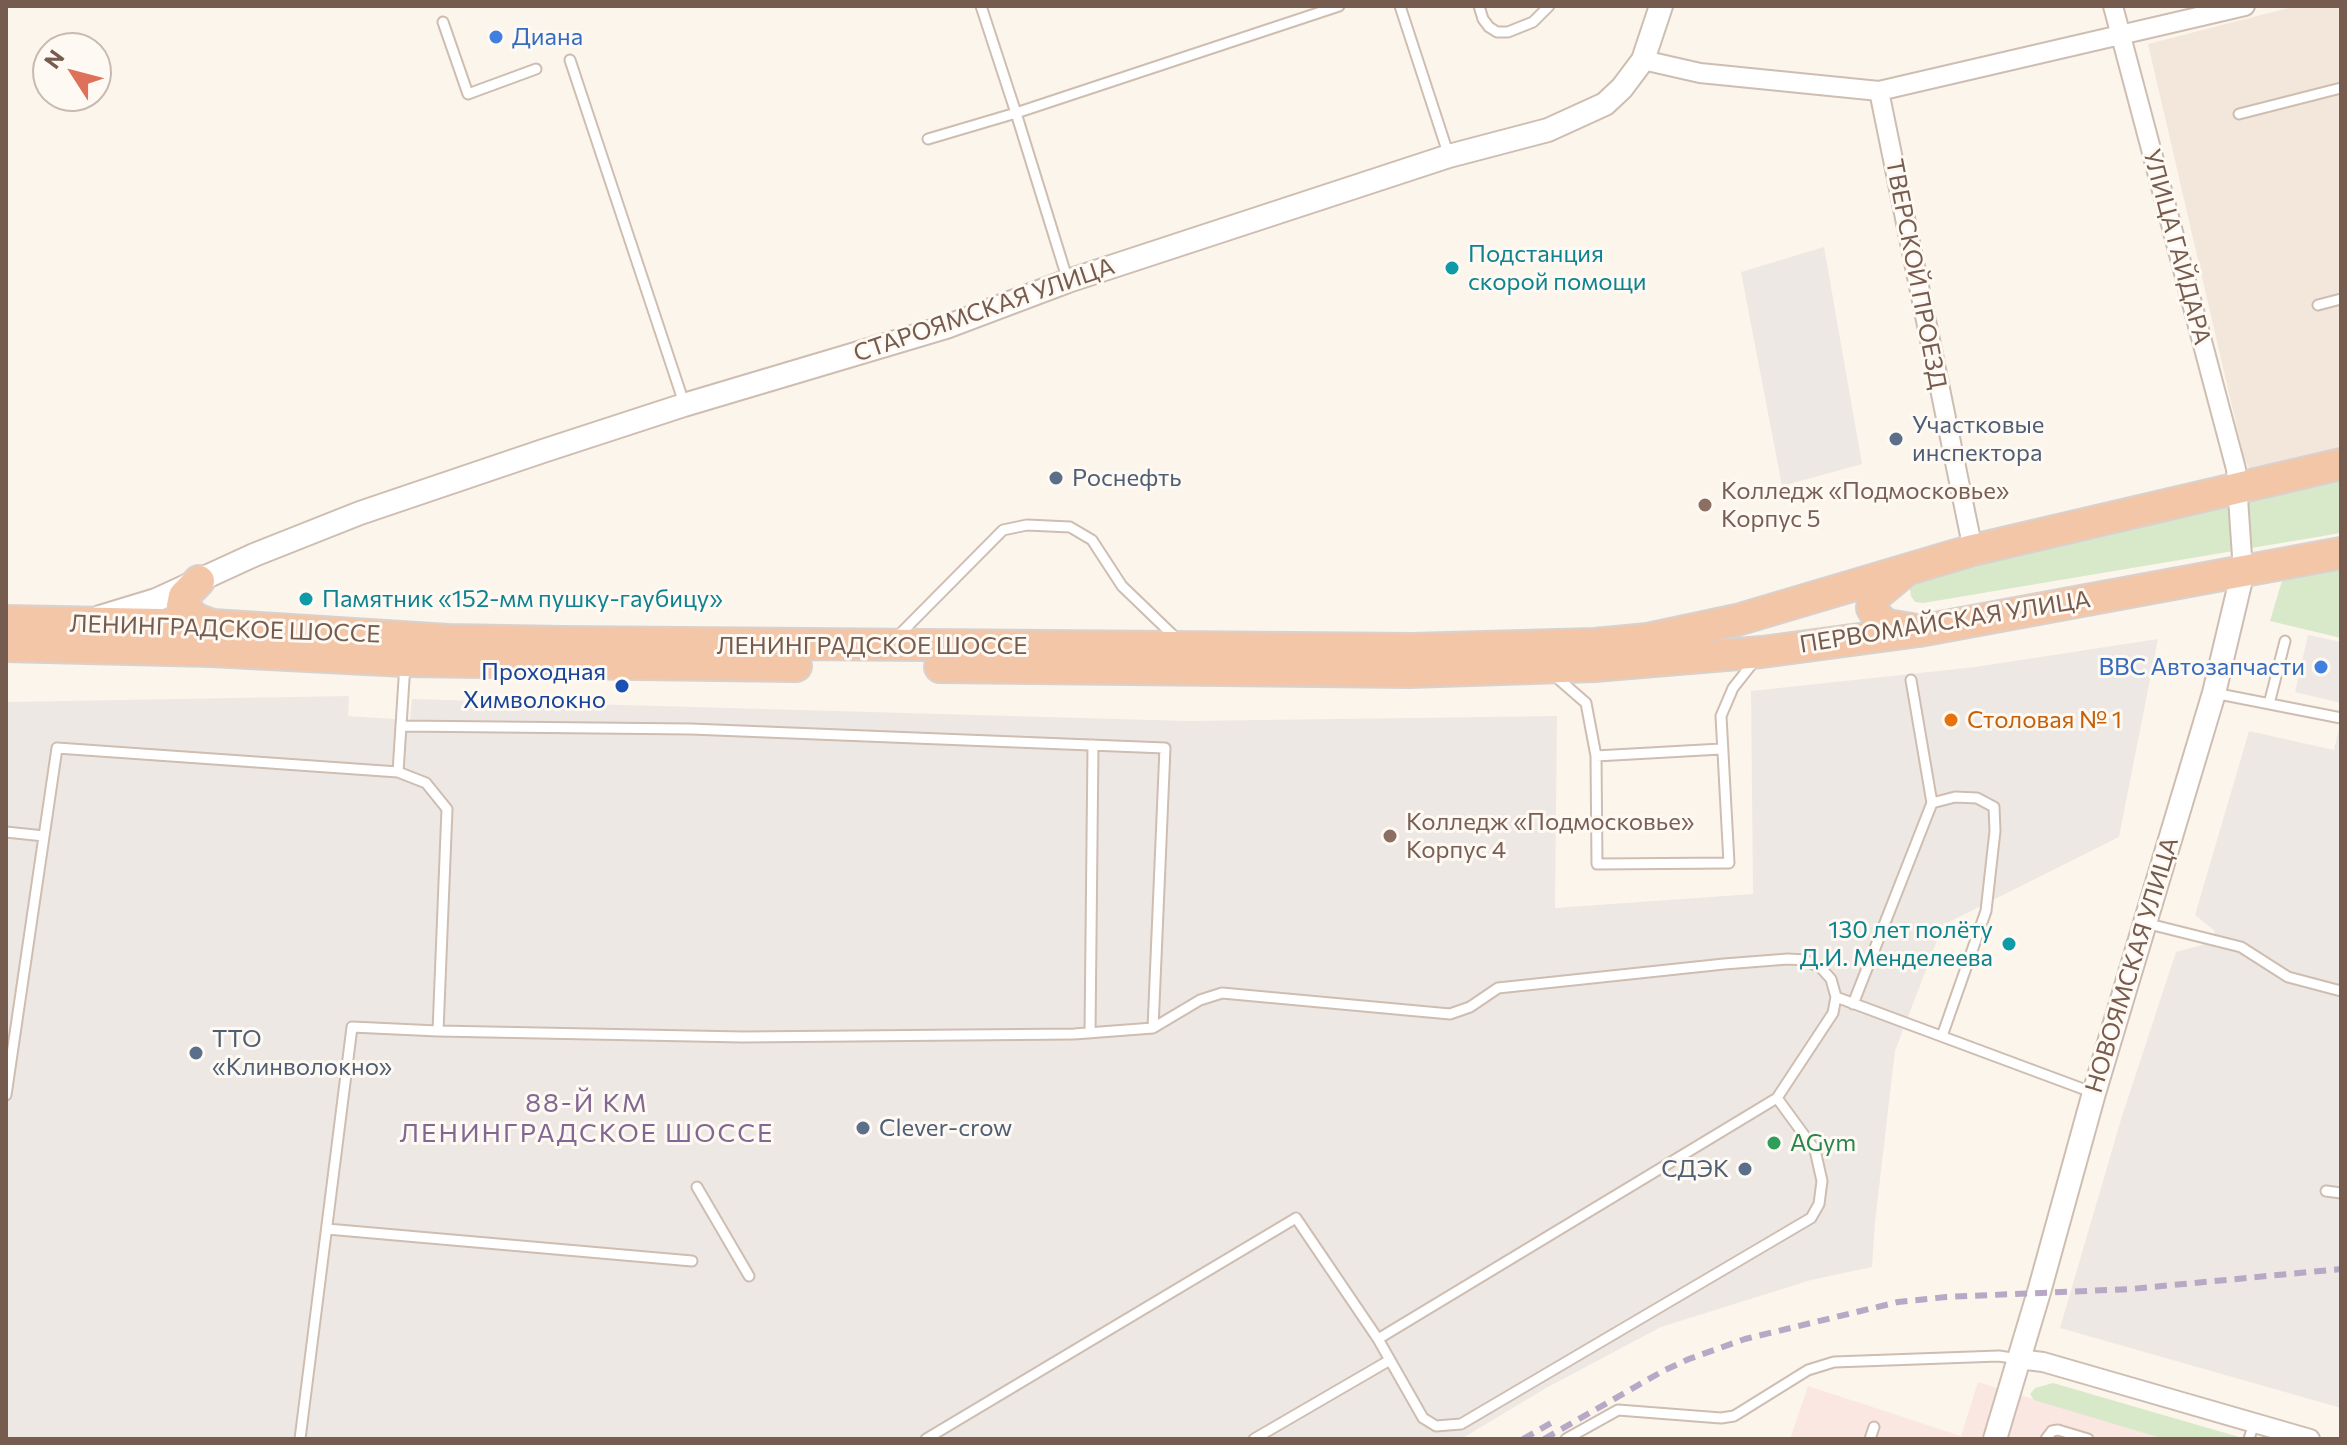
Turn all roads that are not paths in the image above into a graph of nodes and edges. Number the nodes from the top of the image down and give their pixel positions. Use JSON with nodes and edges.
{"nodes":[{"id":1,"x":981,"y":6,"type":"edge"},
{"id":2,"x":1339,"y":6,"type":"edge"},
{"id":3,"x":1400,"y":6,"type":"edge"},
{"id":4,"x":1479,"y":6,"type":"edge"},
{"id":5,"x":1549,"y":6,"type":"edge"},
{"id":6,"x":1661,"y":6,"type":"edge"},
{"id":7,"x":2113,"y":6,"type":"edge"},
{"id":8,"x":2245,"y":6,"type":"edge"},
{"id":9,"x":443,"y":22,"type":"dead end"},
{"id":10,"x":2121,"y":35,"type":"junction"},
{"id":11,"x":570,"y":60,"type":"dead end"},
{"id":12,"x":1643,"y":60,"type":"junction"},
{"id":13,"x":536,"y":69,"type":"dead end"},
{"id":14,"x":2341,"y":88,"type":"edge"},
{"id":15,"x":1879,"y":91,"type":"junction"},
{"id":16,"x":1016,"y":113,"type":"junction"},
{"id":17,"x":2239,"y":114,"type":"dead end"},
{"id":18,"x":928,"y":139,"type":"dead end"},
{"id":19,"x":1449,"y":156,"type":"junction"},
{"id":20,"x":1068,"y":281,"type":"junction"},
{"id":21,"x":2341,"y":299,"type":"edge"},
{"id":22,"x":2318,"y":305,"type":"dead end"},
{"id":23,"x":684,"y":405,"type":"junction"},
{"id":24,"x":2341,"y":464,"type":"edge"},
{"id":25,"x":2238,"y":488,"type":"junction"},
{"id":26,"x":1973,"y":550,"type":"junction"},
{"id":27,"x":2341,"y":553,"type":"edge"},
{"id":28,"x":254,"y":555,"type":"junction"},
{"id":29,"x":1907,"y":569,"type":"junction"},
{"id":30,"x":2243,"y":571,"type":"junction"},
{"id":31,"x":199,"y":581,"type":"junction"},
{"id":32,"x":1737,"y":620,"type":"joint"},
{"id":33,"x":83,"y":623,"type":"junction"},
{"id":34,"x":212,"y":625,"type":"junction"},
{"id":35,"x":1919,"y":631,"type":"junction"},
{"id":36,"x":7,"y":633,"type":"edge"},
{"id":37,"x":2285,"y":641,"type":"dead end"},
{"id":38,"x":887,"y":646,"type":"junction"},
{"id":39,"x":1186,"y":648,"type":"junction"},
{"id":40,"x":1762,"y":652,"type":"junction"},
{"id":41,"x":405,"y":661,"type":"junction"},
{"id":42,"x":1546,"y":669,"type":"junction"},
{"id":43,"x":1911,"y":680,"type":"dead end"},
{"id":44,"x":2214,"y":693,"type":"junction"},
{"id":45,"x":2269,"y":704,"type":"junction"},
{"id":46,"x":2341,"y":718,"type":"edge"},
{"id":47,"x":402,"y":726,"type":"junction"},
{"id":48,"x":1093,"y":745,"type":"junction"},
{"id":49,"x":1721,"y":749,"type":"junction"},
{"id":50,"x":1596,"y":756,"type":"junction"},
{"id":51,"x":398,"y":772,"type":"junction"},
{"id":52,"x":1932,"y":803,"type":"junction"},
{"id":53,"x":6,"y":832,"type":"edge"},
{"id":54,"x":44,"y":836,"type":"junction"},
{"id":55,"x":2145,"y":923,"type":"junction"},
{"id":56,"x":2341,"y":991,"type":"edge"},
{"id":57,"x":1836,"y":997,"type":"junction"},
{"id":58,"x":1853,"y":1004,"type":"junction"},
{"id":59,"x":1153,"y":1028,"type":"junction"},
{"id":60,"x":438,"y":1031,"type":"junction"},
{"id":61,"x":1090,"y":1033,"type":"junction"},
{"id":62,"x":1942,"y":1036,"type":"junction"},
{"id":63,"x":2094,"y":1093,"type":"junction"},
{"id":64,"x":6,"y":1095,"type":"edge"},
{"id":65,"x":1777,"y":1098,"type":"junction"},
{"id":66,"x":697,"y":1187,"type":"dead end"},
{"id":67,"x":2326,"y":1191,"type":"dead end"},
{"id":68,"x":2341,"y":1193,"type":"edge"},
{"id":69,"x":327,"y":1229,"type":"junction"},
{"id":70,"x":692,"y":1261,"type":"dead end"},
{"id":71,"x":749,"y":1276,"type":"dead end"},
{"id":72,"x":1378,"y":1339,"type":"junction"},
{"id":73,"x":2018,"y":1359,"type":"junction"},
{"id":74,"x":1390,"y":1360,"type":"junction"},
{"id":75,"x":1874,"y":1427,"type":"dead end"},
{"id":76,"x":2252,"y":1431,"type":"edge"},
{"id":77,"x":2298,"y":1437,"type":"edge"},
{"id":78,"x":300,"y":1439,"type":"edge"},
{"id":79,"x":926,"y":1439,"type":"edge"},
{"id":80,"x":1254,"y":1439,"type":"edge"},
{"id":81,"x":1566,"y":1439,"type":"edge"},
{"id":82,"x":1870,"y":1439,"type":"edge"},
{"id":83,"x":1995,"y":1439,"type":"edge"},
{"id":84,"x":2046,"y":1439,"type":"edge"},
{"id":85,"x":2088,"y":1439,"type":"edge"}],
"edges":[{"from":1,"to":16,"type":"lane"},
{"from":2,"to":16,"type":"lane"},
{"from":3,"to":19,"type":"lane"},
{"from":4,"to":5,"type":"lane"},
{"from":6,"to":12,"type":"street","name":"СТАРОЯМСКАЯ УЛИЦА"},
{"from":7,"to":10,"type":"street","name":"УЛИЦА ГАЙДАРА"},
{"from":8,"to":10,"type":"street"},
{"from":9,"to":13,"type":"lane"},
{"from":10,"to":15,"type":"street"},
{"from":10,"to":25,"type":"street","name":"УЛИЦА ГАЙДАРА"},
{"from":11,"to":23,"type":"lane"},
{"from":12,"to":15,"type":"street"},
{"from":12,"to":19,"type":"street","name":"СТАРОЯМСКАЯ УЛИЦА"},
{"from":14,"to":17,"type":"lane"},
{"from":15,"to":26,"type":"street","name":"ТВЕРСКОЙ ПРОЕЗД"},
{"from":16,"to":18,"type":"lane"},
{"from":16,"to":20,"type":"lane"},
{"from":19,"to":20,"type":"street","name":"СТАРОЯМСКАЯ УЛИЦА"},
{"from":20,"to":23,"type":"street","name":"СТАРОЯМСКАЯ УЛИЦА"},
{"from":21,"to":22,"type":"lane"},
{"from":23,"to":28,"type":"street","name":"СТАРОЯМСКАЯ УЛИЦА"},
{"from":24,"to":25,"type":"highway","name":"ПЕРВОМАЙСКАЯ УЛИЦА"},
{"from":25,"to":26,"type":"highway","name":"ПЕРВОМАЙСКАЯ УЛИЦА"},
{"from":25,"to":30,"type":"street","name":"НОВОЯМСКАЯ УЛИЦА"},
{"from":26,"to":29,"type":"highway","name":"ПЕРВОМАЙСКАЯ УЛИЦА"},
{"from":27,"to":30,"type":"highway","name":"ПЕРВОМАЙСКАЯ УЛИЦА"},
{"from":28,"to":31,"type":"street","name":"СТАРОЯМСКАЯ УЛИЦА"},
{"from":28,"to":36,"type":"street","name":"СТАРОЯМСКАЯ УЛИЦА"},
{"from":29,"to":32,"type":"highway","name":"ПЕРВОМАЙСКАЯ УЛИЦА"},
{"from":29,"to":35,"type":"highway"},
{"from":30,"to":35,"type":"highway","name":"ПЕРВОМАЙСКАЯ УЛИЦА"},
{"from":30,"to":44,"type":"street","name":"НОВОЯМСКАЯ УЛИЦА"},
{"from":31,"to":33,"type":"street","name":"СТАРОЯМСКАЯ УЛИЦА"},
{"from":31,"to":34,"type":"highway"},
{"from":32,"to":39,"type":"highway","name":"ЛЕНИНГРАДСКОЕ ШОССЕ"},
{"from":33,"to":34,"type":"highway","name":"ЛЕНИНГРАДСКОЕ ШОССЕ"},
{"from":33,"to":36,"type":"highway","name":"ЛЕНИНГРАДСКОЕ ШОССЕ"},
{"from":34,"to":38,"type":"highway","name":"ЛЕНИНГРАДСКОЕ ШОССЕ"},
{"from":35,"to":40,"type":"highway","name":"ПЕРВОМАЙСКАЯ УЛИЦА"},
{"from":36,"to":41,"type":"highway","name":"ЛЕНИНГРАДСКОЕ ШОССЕ"},
{"from":37,"to":45,"type":"lane"},
{"from":38,"to":39,"type":"highway","name":"ЛЕНИНГРАДСКОЕ ШОССЕ"},
{"from":38,"to":39,"type":"lane"},
{"from":40,"to":42,"type":"highway","name":"ПЕРВОМАЙСКАЯ УЛИЦА"},
{"from":40,"to":49,"type":"lane"},
{"from":41,"to":42,"type":"highway","name":"ЛЕНИНГРАДСКОЕ ШОССЕ"},
{"from":41,"to":47,"type":"lane"},
{"from":42,"to":50,"type":"lane"},
{"from":43,"to":52,"type":"lane"},
{"from":44,"to":45,"type":"lane"},
{"from":44,"to":55,"type":"street","name":"НОВОЯМСКАЯ УЛИЦА"},
{"from":45,"to":46,"type":"lane"},
{"from":47,"to":48,"type":"lane"},
{"from":47,"to":51,"type":"lane"},
{"from":48,"to":59,"type":"lane"},
{"from":48,"to":61,"type":"lane"},
{"from":49,"to":50,"type":"lane"},
{"from":49,"to":50,"type":"lane"},
{"from":51,"to":54,"type":"lane"},
{"from":51,"to":60,"type":"lane"},
{"from":52,"to":58,"type":"lane"},
{"from":52,"to":62,"type":"lane"},
{"from":53,"to":54,"type":"lane"},
{"from":54,"to":64,"type":"lane"},
{"from":55,"to":56,"type":"lane"},
{"from":55,"to":63,"type":"street","name":"НОВОЯМСКАЯ УЛИЦА"},
{"from":57,"to":58,"type":"lane"},
{"from":57,"to":59,"type":"lane"},
{"from":57,"to":65,"type":"lane"},
{"from":58,"to":62,"type":"lane"},
{"from":59,"to":61,"type":"lane"},
{"from":60,"to":61,"type":"lane"},
{"from":60,"to":69,"type":"lane"},
{"from":62,"to":63,"type":"lane"},
{"from":63,"to":73,"type":"street","name":"НОВОЯМСКАЯ УЛИЦА"},
{"from":65,"to":72,"type":"lane"},
{"from":65,"to":74,"type":"lane"},
{"from":66,"to":71,"type":"lane"},
{"from":67,"to":68,"type":"lane"},
{"from":69,"to":70,"type":"lane"},
{"from":69,"to":78,"type":"lane"},
{"from":72,"to":74,"type":"lane"},
{"from":72,"to":79,"type":"lane"},
{"from":73,"to":76,"type":"street"},
{"from":73,"to":81,"type":"lane"},
{"from":73,"to":83,"type":"street","name":"НОВОЯМСКАЯ УЛИЦА"},
{"from":74,"to":80,"type":"lane"},
{"from":75,"to":82,"type":"lane"},
{"from":76,"to":77,"type":"street"},
{"from":84,"to":85,"type":"lane"}]}
